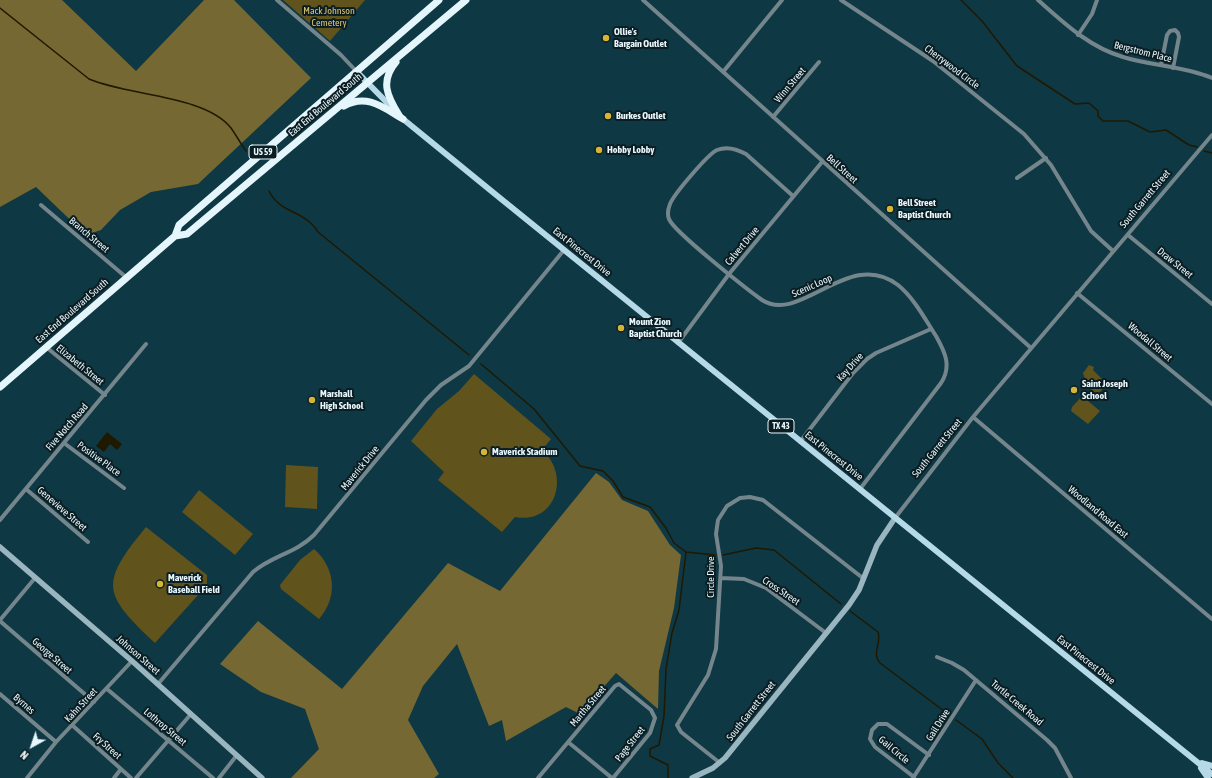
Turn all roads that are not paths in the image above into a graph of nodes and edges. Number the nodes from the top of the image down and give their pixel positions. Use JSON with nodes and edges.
{"nodes":[{"id":1,"x":277,"y":0,"type":"edge"},
{"id":2,"x":439,"y":0,"type":"edge"},
{"id":3,"x":466,"y":0,"type":"edge"},
{"id":4,"x":642,"y":0,"type":"edge"},
{"id":5,"x":782,"y":0,"type":"edge"},
{"id":6,"x":840,"y":0,"type":"edge"},
{"id":7,"x":1038,"y":0,"type":"edge"},
{"id":8,"x":1098,"y":0,"type":"edge"},
{"id":9,"x":1078,"y":35,"type":"junction"},
{"id":10,"x":404,"y":52,"type":"junction"},
{"id":11,"x":819,"y":62,"type":"dead end"},
{"id":12,"x":1161,"y":66,"type":"junction"},
{"id":13,"x":1173,"y":68,"type":"junction"},
{"id":14,"x":357,"y":72,"type":"junction"},
{"id":15,"x":723,"y":72,"type":"junction"},
{"id":16,"x":1212,"y":78,"type":"edge"},
{"id":17,"x":366,"y":83,"type":"junction"},
{"id":18,"x":330,"y":114,"type":"junction"},
{"id":19,"x":401,"y":117,"type":"junction"},
{"id":20,"x":773,"y":117,"type":"junction"},
{"id":21,"x":1212,"y":135,"type":"edge"},
{"id":22,"x":1046,"y":158,"type":"junction"},
{"id":23,"x":822,"y":162,"type":"junction"},
{"id":24,"x":1017,"y":178,"type":"dead end"},
{"id":25,"x":793,"y":196,"type":"junction"},
{"id":26,"x":41,"y":205,"type":"dead end"},
{"id":27,"x":1128,"y":235,"type":"junction"},
{"id":28,"x":175,"y":236,"type":"junction"},
{"id":29,"x":564,"y":250,"type":"junction"},
{"id":30,"x":1113,"y":252,"type":"junction"},
{"id":31,"x":729,"y":274,"type":"junction"},
{"id":32,"x":127,"y":278,"type":"junction"},
{"id":33,"x":1077,"y":293,"type":"junction"},
{"id":34,"x":1212,"y":304,"type":"edge"},
{"id":35,"x":931,"y":329,"type":"junction"},
{"id":36,"x":678,"y":343,"type":"junction"},
{"id":37,"x":146,"y":344,"type":"dead end"},
{"id":38,"x":46,"y":347,"type":"junction"},
{"id":39,"x":1031,"y":348,"type":"junction"},
{"id":40,"x":0,"y":387,"type":"edge"},
{"id":41,"x":105,"y":395,"type":"junction"},
{"id":42,"x":1212,"y":404,"type":"edge"},
{"id":43,"x":973,"y":417,"type":"junction"},
{"id":44,"x":800,"y":442,"type":"junction"},
{"id":45,"x":64,"y":444,"type":"junction"},
{"id":46,"x":124,"y":488,"type":"dead end"},
{"id":47,"x":26,"y":489,"type":"junction"},
{"id":48,"x":860,"y":490,"type":"junction"},
{"id":49,"x":895,"y":518,"type":"junction"},
{"id":50,"x":0,"y":520,"type":"edge"},
{"id":51,"x":88,"y":542,"type":"dead end"},
{"id":52,"x":0,"y":547,"type":"edge"},
{"id":53,"x":35,"y":578,"type":"junction"},
{"id":54,"x":721,"y":578,"type":"junction"},
{"id":55,"x":864,"y":579,"type":"junction"},
{"id":56,"x":1212,"y":619,"type":"edge"},
{"id":57,"x":0,"y":621,"type":"edge"},
{"id":58,"x":826,"y":633,"type":"junction"},
{"id":59,"x":937,"y":657,"type":"dead end"},
{"id":60,"x":132,"y":661,"type":"junction"},
{"id":61,"x":976,"y":680,"type":"junction"},
{"id":62,"x":158,"y":684,"type":"junction"},
{"id":63,"x":107,"y":688,"type":"junction"},
{"id":64,"x":0,"y":694,"type":"edge"},
{"id":65,"x":94,"y":702,"type":"junction"},
{"id":66,"x":191,"y":714,"type":"junction"},
{"id":67,"x":654,"y":718,"type":"joint"},
{"id":68,"x":72,"y":725,"type":"junction"},
{"id":69,"x":168,"y":740,"type":"junction"},
{"id":70,"x":56,"y":742,"type":"junction"},
{"id":71,"x":568,"y":742,"type":"junction"},
{"id":72,"x":237,"y":755,"type":"junction"},
{"id":73,"x":929,"y":755,"type":"junction"},
{"id":74,"x":1197,"y":761,"type":"junction"},
{"id":75,"x":720,"y":763,"type":"junction"},
{"id":76,"x":1212,"y":766,"type":"edge"},
{"id":77,"x":121,"y":769,"type":"junction"},
{"id":78,"x":1212,"y":774,"type":"edge"},
{"id":79,"x":705,"y":775,"type":"edge"},
{"id":80,"x":914,"y":777,"type":"edge"},
{"id":81,"x":27,"y":778,"type":"edge"},
{"id":82,"x":114,"y":778,"type":"edge"},
{"id":83,"x":132,"y":778,"type":"edge"},
{"id":84,"x":136,"y":778,"type":"edge"},
{"id":85,"x":212,"y":778,"type":"edge"},
{"id":86,"x":219,"y":778,"type":"edge"},
{"id":87,"x":262,"y":778,"type":"edge"},
{"id":88,"x":538,"y":778,"type":"edge"},
{"id":89,"x":613,"y":778,"type":"edge"},
{"id":90,"x":692,"y":778,"type":"edge"},
{"id":91,"x":1071,"y":778,"type":"edge"},
{"id":92,"x":1208,"y":778,"type":"edge"}],
"edges":[{"from":1,"to":14,"type":"street"},
{"from":2,"to":14,"type":"highway","name":"East End Boulevard South","number":"US 59"},
{"from":3,"to":10,"type":"highway","name":"East End Boulevard South","number":"US 59"},
{"from":4,"to":15,"type":"street","name":"Bell Street"},
{"from":5,"to":15,"type":"street"},
{"from":6,"to":22,"type":"street","name":"Cherrywood Circle"},
{"from":7,"to":9,"type":"street","name":"Bergstrom Place"},
{"from":8,"to":9,"type":"street"},
{"from":9,"to":12,"type":"street","name":"Bergstrom Place"},
{"from":10,"to":17,"type":"highway","name":"East End Boulevard South","number":"US 59"},
{"from":10,"to":19,"type":"highway"},
{"from":11,"to":20,"type":"street","name":"Winn Street"},
{"from":12,"to":13,"type":"street","name":"Bergstrom Place"},
{"from":12,"to":13,"type":"street"},
{"from":13,"to":16,"type":"street","name":"Bergstrom Place"},
{"from":14,"to":17,"type":"main road","name":"East Pinecrest Drive","number":"TX 43"},
{"from":14,"to":28,"type":"highway","name":"East End Boulevard South","number":"US 59"},
{"from":15,"to":20,"type":"street","name":"Bell Street"},
{"from":17,"to":18,"type":"highway","name":"East End Boulevard South","number":"US 59"},
{"from":17,"to":19,"type":"main road","name":"East Pinecrest Drive","number":"TX 43"},
{"from":18,"to":19,"type":"highway"},
{"from":18,"to":28,"type":"highway","name":"East End Boulevard South","number":"US 59"},
{"from":19,"to":29,"type":"main road","name":"East Pinecrest Drive","number":"TX 43"},
{"from":20,"to":23,"type":"street","name":"Bell Street"},
{"from":21,"to":27,"type":"street","name":"South Garrett Street"},
{"from":22,"to":24,"type":"street"},
{"from":22,"to":30,"type":"street","name":"Cherrywood Circle"},
{"from":23,"to":25,"type":"street","name":"Calvert Drive"},
{"from":23,"to":39,"type":"street","name":"Bell Street"},
{"from":25,"to":31,"type":"street","name":"Calvert Drive"},
{"from":25,"to":31,"type":"street","name":"Scenic Loop"},
{"from":26,"to":32,"type":"street","name":"Branch Street"},
{"from":27,"to":30,"type":"street","name":"South Garrett Street"},
{"from":27,"to":34,"type":"street","name":"Draw Street"},
{"from":28,"to":32,"type":"highway","name":"East End Boulevard South","number":"US 59"},
{"from":29,"to":36,"type":"main road","name":"East Pinecrest Drive","number":"TX 43"},
{"from":29,"to":62,"type":"street","name":"Maverick Drive"},
{"from":30,"to":33,"type":"street","name":"South Garrett Street"},
{"from":31,"to":35,"type":"street","name":"Scenic Loop"},
{"from":31,"to":36,"type":"street","name":"Calvert Drive"},
{"from":32,"to":38,"type":"highway","name":"East End Boulevard South","number":"US 59"},
{"from":33,"to":39,"type":"street","name":"South Garrett Street"},
{"from":33,"to":42,"type":"street","name":"Woodall Street"},
{"from":35,"to":44,"type":"street","name":"Kay Drive"},
{"from":35,"to":48,"type":"street","name":"Scenic Loop"},
{"from":36,"to":44,"type":"main road","name":"East Pinecrest Drive","number":"TX 43"},
{"from":37,"to":41,"type":"street","name":"Five Notch Road"},
{"from":38,"to":40,"type":"highway","name":"East End Boulevard South","number":"US 59"},
{"from":38,"to":41,"type":"street","name":"Elizabeth Street"},
{"from":39,"to":43,"type":"street","name":"South Garrett Street"},
{"from":41,"to":45,"type":"street","name":"Five Notch Road"},
{"from":43,"to":49,"type":"street","name":"South Garrett Street"},
{"from":43,"to":56,"type":"street","name":"Woodland Road East"},
{"from":44,"to":48,"type":"main road","name":"East Pinecrest Drive","number":"TX 43"},
{"from":45,"to":46,"type":"street","name":"Positive Place"},
{"from":45,"to":47,"type":"street","name":"Five Notch Road"},
{"from":47,"to":50,"type":"street","name":"Five Notch Road"},
{"from":47,"to":51,"type":"street","name":"Genevieve Street"},
{"from":48,"to":49,"type":"main road","name":"East Pinecrest Drive","number":"TX 43"},
{"from":49,"to":55,"type":"street","name":"South Garrett Street"},
{"from":49,"to":74,"type":"main road","name":"East Pinecrest Drive","number":"TX 43"},
{"from":52,"to":53,"type":"street","name":"Johnson Street"},
{"from":53,"to":57,"type":"street"},
{"from":53,"to":60,"type":"street","name":"Johnson Street"},
{"from":54,"to":55,"type":"street","name":"Circle Drive"},
{"from":54,"to":58,"type":"street","name":"Cross Street"},
{"from":54,"to":75,"type":"street","name":"Circle Drive"},
{"from":55,"to":58,"type":"street","name":"South Garrett Street"},
{"from":57,"to":65,"type":"street","name":"George Street"},
{"from":58,"to":75,"type":"street","name":"South Garrett Street"},
{"from":59,"to":61,"type":"street","name":"Turtle Creek Road"},
{"from":60,"to":62,"type":"street","name":"Johnson Street"},
{"from":60,"to":63,"type":"street","name":"Kahn Street"},
{"from":61,"to":73,"type":"street","name":"Gail Drive"},
{"from":61,"to":91,"type":"street","name":"Turtle Creek Road"},
{"from":62,"to":66,"type":"street","name":"Johnson Street"},
{"from":63,"to":65,"type":"street","name":"Kahn Street"},
{"from":63,"to":69,"type":"street","name":"Lothrop Street"},
{"from":64,"to":70,"type":"street","name":"Byrnes"},
{"from":65,"to":68,"type":"street","name":"Kahn Street"},
{"from":66,"to":69,"type":"street"},
{"from":66,"to":72,"type":"street","name":"Johnson Street"},
{"from":67,"to":71,"type":"street","name":"Martha Street"},
{"from":67,"to":89,"type":"street","name":"Page Street"},
{"from":68,"to":70,"type":"street","name":"Kahn Street"},
{"from":68,"to":77,"type":"street","name":"Fry Street"},
{"from":69,"to":84,"type":"street"},
{"from":69,"to":85,"type":"street","name":"Lothrop Street"},
{"from":70,"to":81,"type":"street","name":"Kahn Street"},
{"from":71,"to":88,"type":"street","name":"Martha Street"},
{"from":71,"to":89,"type":"street"},
{"from":72,"to":86,"type":"street"},
{"from":72,"to":87,"type":"street","name":"Johnson Street"},
{"from":73,"to":80,"type":"street","name":"Gail Drive"},
{"from":73,"to":80,"type":"street","name":"Gail Circle"},
{"from":74,"to":76,"type":"main road"},
{"from":74,"to":78,"type":"main road","name":"East Pinecrest Drive","number":"TX 43"},
{"from":74,"to":92,"type":"main road"},
{"from":75,"to":79,"type":"street","name":"South Garrett Street"},
{"from":77,"to":82,"type":"street"},
{"from":77,"to":83,"type":"street","name":"Fry Street"},
{"from":79,"to":90,"type":"street","name":"South Garrett Street"}]}
